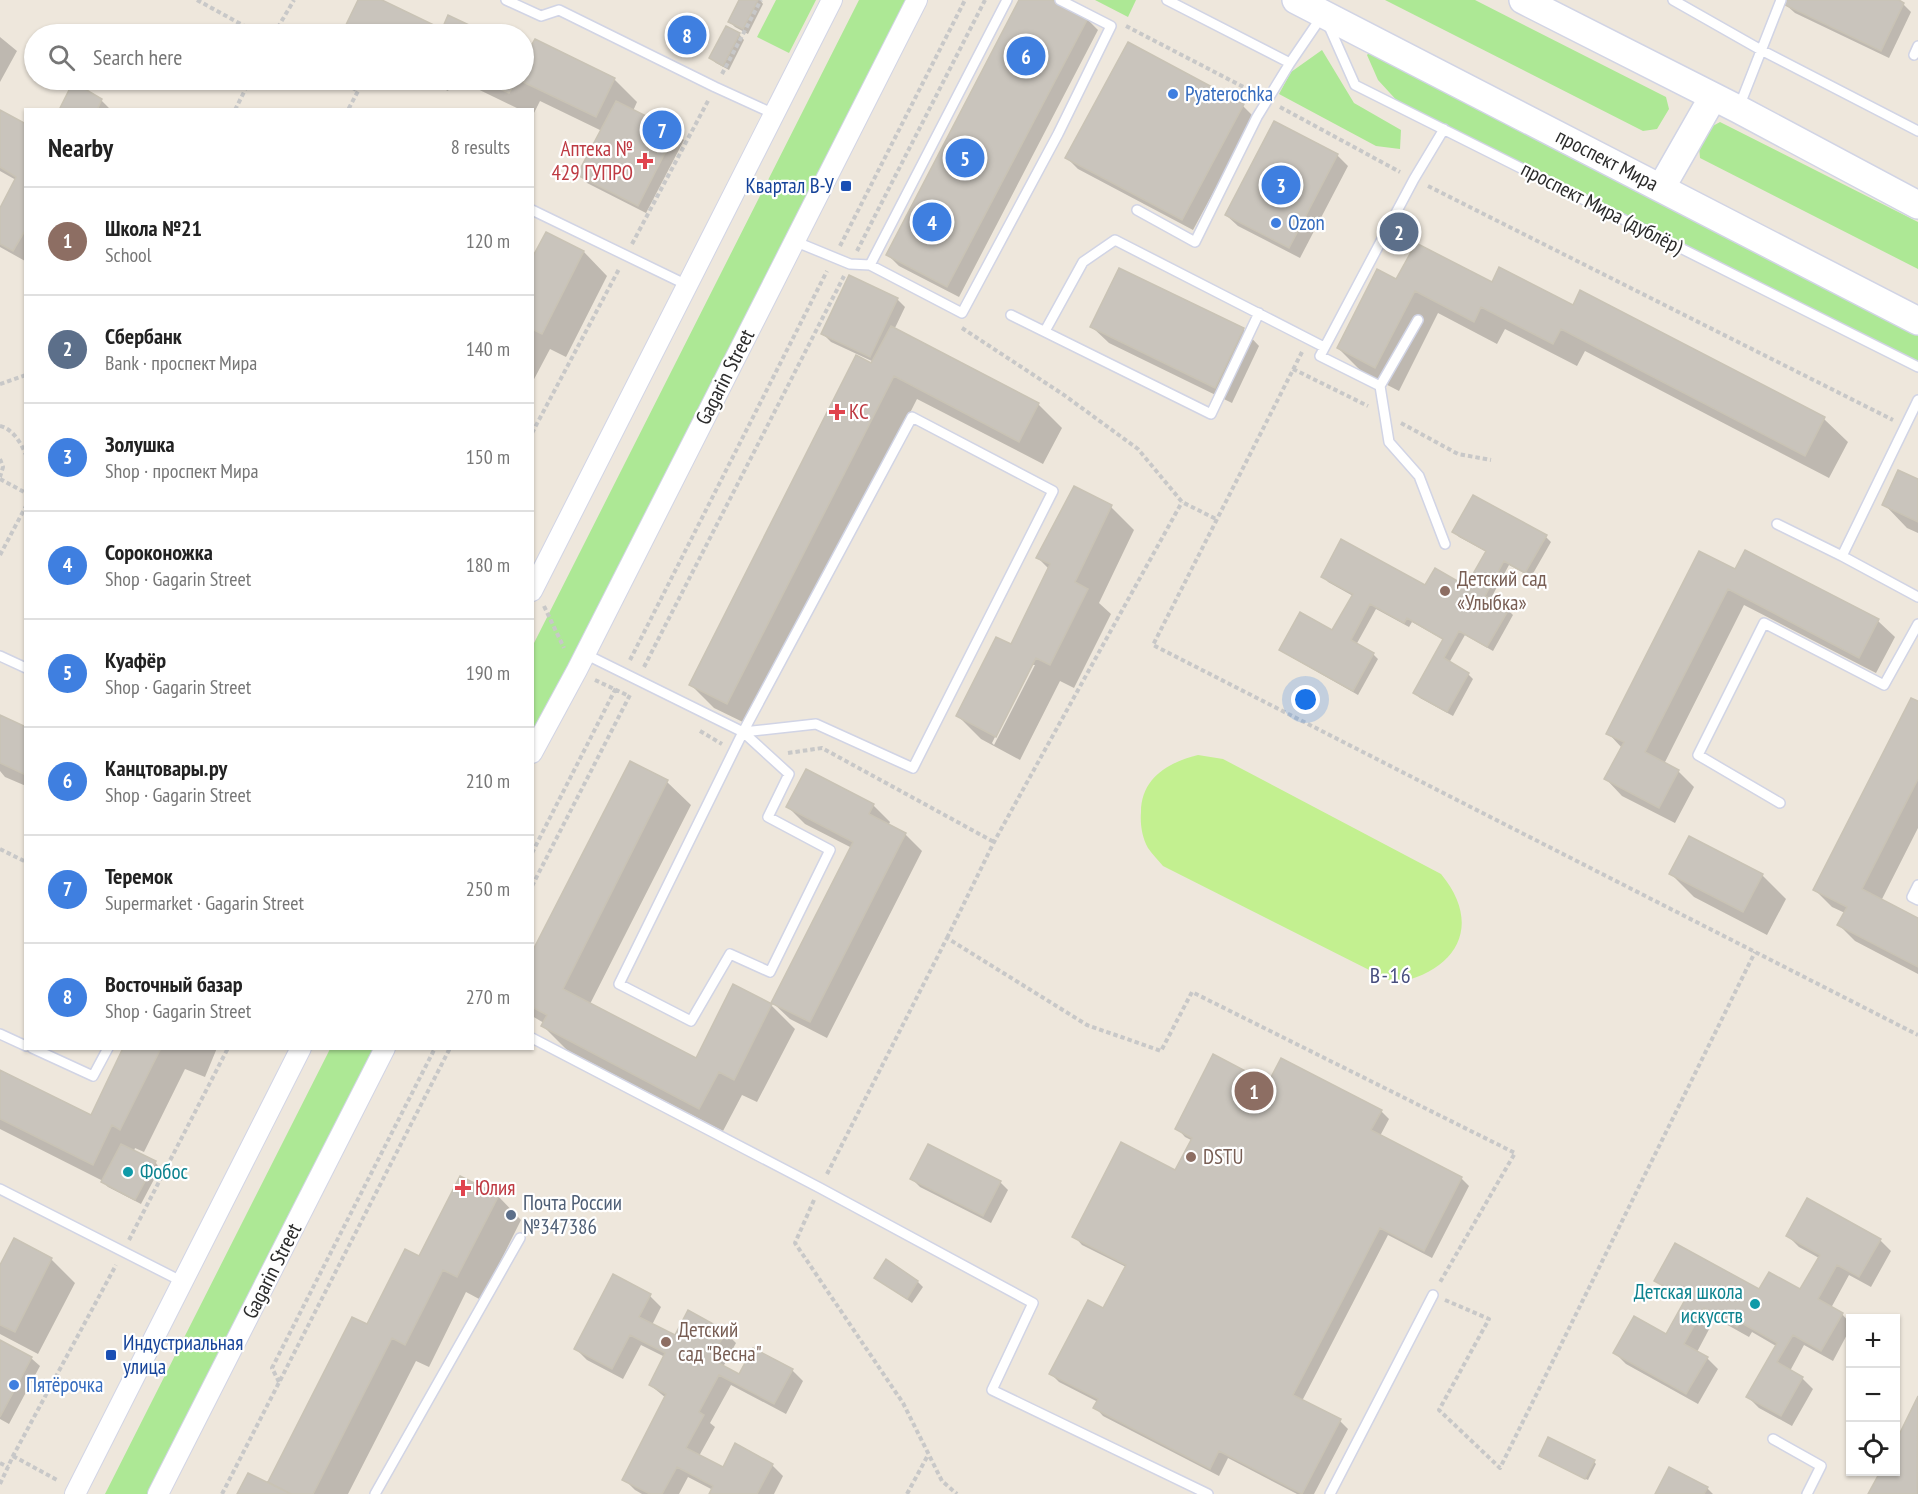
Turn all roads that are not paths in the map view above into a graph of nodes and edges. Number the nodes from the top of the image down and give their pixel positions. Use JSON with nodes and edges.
{"nodes":[{"id":1,"x":506,"y":0,"type":"edge"},
{"id":2,"x":832,"y":0,"type":"edge"},
{"id":3,"x":917,"y":0,"type":"edge"},
{"id":4,"x":1007,"y":0,"type":"edge"},
{"id":5,"x":1060,"y":0,"type":"edge"},
{"id":6,"x":1167,"y":0,"type":"edge"},
{"id":7,"x":1296,"y":0,"type":"edge"},
{"id":8,"x":1523,"y":0,"type":"edge"},
{"id":9,"x":1673,"y":0,"type":"edge"},
{"id":10,"x":1781,"y":0,"type":"edge"},
{"id":11,"x":1323,"y":14,"type":"junction"},
{"id":12,"x":1761,"y":50,"type":"junction"},
{"id":13,"x":1290,"y":63,"type":"junction"},
{"id":14,"x":1713,"y":97,"type":"junction"},
{"id":15,"x":1738,"y":109,"type":"junction"},
{"id":16,"x":774,"y":114,"type":"junction"},
{"id":17,"x":1444,"y":129,"type":"junction"},
{"id":18,"x":1918,"y":131,"type":"edge"},
{"id":19,"x":1661,"y":188,"type":"junction"},
{"id":20,"x":1918,"y":205,"type":"edge"},
{"id":21,"x":1137,"y":210,"type":"dead end"},
{"id":22,"x":534,"y":211,"type":"edge"},
{"id":23,"x":794,"y":241,"type":"junction"},
{"id":24,"x":870,"y":265,"type":"junction"},
{"id":25,"x":687,"y":285,"type":"junction"},
{"id":26,"x":1259,"y":313,"type":"junction"},
{"id":27,"x":1011,"y":315,"type":"dead end"},
{"id":28,"x":1418,"y":320,"type":"dead end"},
{"id":29,"x":1918,"y":321,"type":"edge"},
{"id":30,"x":1045,"y":331,"type":"junction"},
{"id":31,"x":1324,"y":347,"type":"junction"},
{"id":32,"x":1918,"y":367,"type":"edge"},
{"id":33,"x":1380,"y":386,"type":"junction"},
{"id":34,"x":1918,"y":400,"type":"edge"},
{"id":35,"x":1777,"y":524,"type":"dead end"},
{"id":36,"x":1445,"y":544,"type":"dead end"},
{"id":37,"x":1842,"y":556,"type":"junction"},
{"id":38,"x":534,"y":587,"type":"edge"},
{"id":39,"x":1918,"y":597,"type":"edge"},
{"id":40,"x":1918,"y":624,"type":"edge"},
{"id":41,"x":585,"y":654,"type":"junction"},
{"id":42,"x":0,"y":656,"type":"edge"},
{"id":43,"x":24,"y":667,"type":"edge"},
{"id":44,"x":743,"y":732,"type":"junction"},
{"id":45,"x":534,"y":749,"type":"edge"},
{"id":46,"x":1780,"y":803,"type":"dead end"},
{"id":47,"x":1918,"y":885,"type":"edge"},
{"id":48,"x":1918,"y":900,"type":"edge"},
{"id":49,"x":0,"y":1034,"type":"edge"},
{"id":50,"x":534,"y":1039,"type":"edge"},
{"id":51,"x":24,"y":1045,"type":"edge"},
{"id":52,"x":36,"y":1050,"type":"edge"},
{"id":53,"x":107,"y":1050,"type":"edge"},
{"id":54,"x":300,"y":1050,"type":"edge"},
{"id":55,"x":384,"y":1050,"type":"edge"},
{"id":56,"x":0,"y":1189,"type":"edge"},
{"id":57,"x":520,"y":1238,"type":"dead end"},
{"id":58,"x":183,"y":1282,"type":"junction"},
{"id":59,"x":1433,"y":1295,"type":"road end"},
{"id":60,"x":1773,"y":1439,"type":"dead end"},
{"id":61,"x":76,"y":1492,"type":"edge"},
{"id":62,"x":158,"y":1494,"type":"edge"},
{"id":63,"x":375,"y":1494,"type":"edge"},
{"id":64,"x":1208,"y":1494,"type":"edge"},
{"id":65,"x":1330,"y":1494,"type":"edge"},
{"id":66,"x":1807,"y":1494,"type":"edge"}],
"edges":[{"from":1,"to":16,"type":"lane"},
{"from":2,"to":16,"type":"street"},
{"from":3,"to":23,"type":"street","name":"Gagarin Street"},
{"from":4,"to":24,"type":"lane"},
{"from":5,"to":24,"type":"lane"},
{"from":6,"to":13,"type":"lane"},
{"from":7,"to":11,"type":"main road","name":"проспект Мира"},
{"from":8,"to":14,"type":"main road"},
{"from":9,"to":12,"type":"lane"},
{"from":10,"to":12,"type":"lane"},
{"from":11,"to":13,"type":"lane"},
{"from":11,"to":17,"type":"lane","name":"проспект Мира (дублёр)"},
{"from":11,"to":19,"type":"main road","name":"проспект Мира"},
{"from":12,"to":15,"type":"lane"},
{"from":12,"to":18,"type":"lane"},
{"from":13,"to":21,"type":"lane"},
{"from":14,"to":15,"type":"main road"},
{"from":14,"to":19,"type":"main road"},
{"from":15,"to":20,"type":"main road"},
{"from":16,"to":25,"type":"street"},
{"from":17,"to":31,"type":"lane"},
{"from":17,"to":32,"type":"lane","name":"проспект Мира (дублёр)"},
{"from":19,"to":29,"type":"main road","name":"проспект Мира"},
{"from":22,"to":25,"type":"lane"},
{"from":23,"to":24,"type":"lane"},
{"from":23,"to":41,"type":"street","name":"Gagarin Street"},
{"from":25,"to":38,"type":"street"},
{"from":26,"to":30,"type":"lane"},
{"from":26,"to":30,"type":"lane"},
{"from":26,"to":31,"type":"lane"},
{"from":27,"to":30,"type":"lane"},
{"from":28,"to":33,"type":"lane"},
{"from":31,"to":33,"type":"lane"},
{"from":33,"to":36,"type":"lane"},
{"from":34,"to":37,"type":"lane"},
{"from":35,"to":37,"type":"lane"},
{"from":37,"to":39,"type":"lane"},
{"from":40,"to":46,"type":"lane"},
{"from":41,"to":44,"type":"lane"},
{"from":41,"to":45,"type":"street","name":"Gagarin Street"},
{"from":42,"to":43,"type":"lane"},
{"from":44,"to":44,"type":"lane"},
{"from":44,"to":44,"type":"lane"},
{"from":47,"to":48,"type":"lane"},
{"from":49,"to":51,"type":"lane"},
{"from":50,"to":64,"type":"lane"},
{"from":52,"to":53,"type":"lane"},
{"from":54,"to":58,"type":"street"},
{"from":55,"to":62,"type":"street","name":"Gagarin Street"},
{"from":56,"to":58,"type":"lane"},
{"from":57,"to":63,"type":"lane"},
{"from":58,"to":61,"type":"street"},
{"from":59,"to":65,"type":"lane"},
{"from":60,"to":66,"type":"lane"}]}
